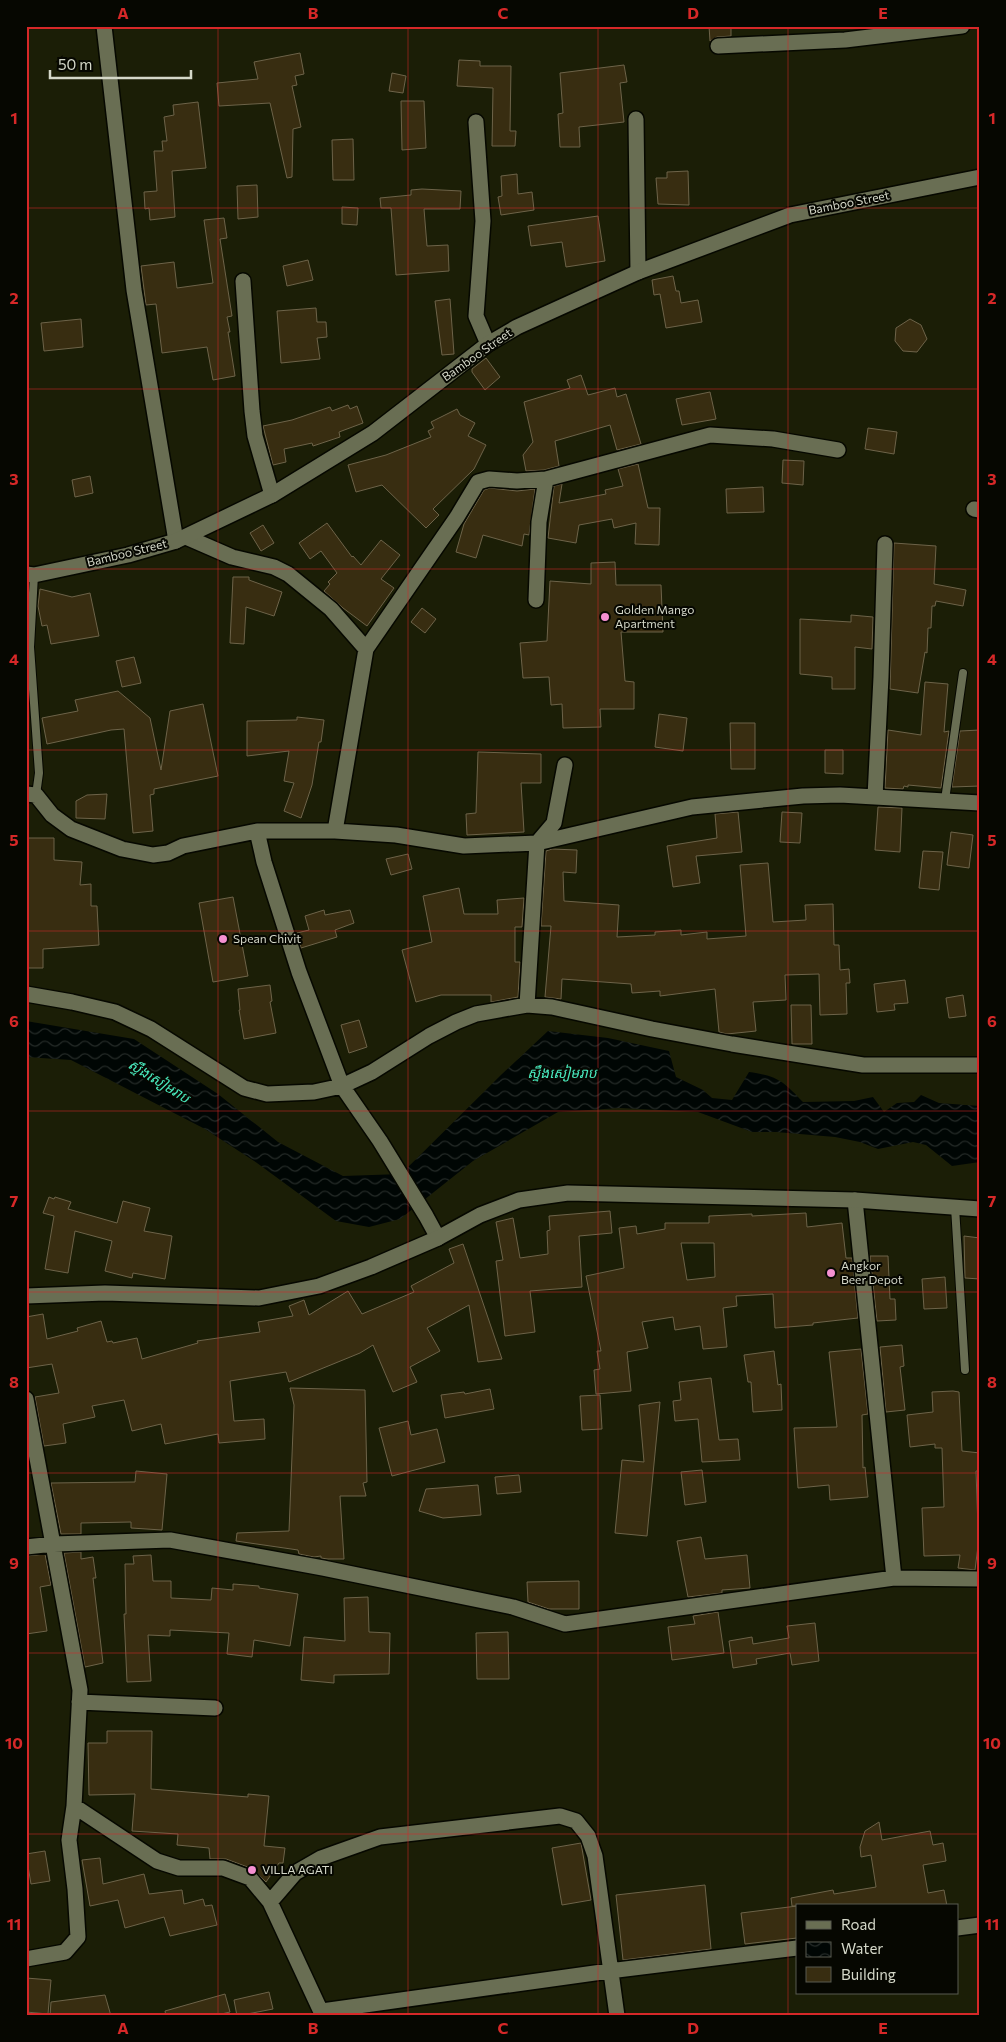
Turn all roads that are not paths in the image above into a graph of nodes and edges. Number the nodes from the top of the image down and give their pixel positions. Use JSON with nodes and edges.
{"nodes":[{"id":1,"x":104,"y":26,"type":"edge"},
{"id":2,"x":962,"y":26,"type":"edge"},
{"id":3,"x":718,"y":46,"type":"dead end"},
{"id":4,"x":636,"y":119,"type":"dead end"},
{"id":5,"x":476,"y":122,"type":"dead end"},
{"id":6,"x":980,"y":177,"type":"edge"},
{"id":7,"x":638,"y":272,"type":"junction"},
{"id":8,"x":243,"y":281,"type":"dead end"},
{"id":9,"x":488,"y":344,"type":"junction"},
{"id":10,"x":838,"y":450,"type":"dead end"},
{"id":11,"x":546,"y":479,"type":"junction"},
{"id":12,"x":272,"y":495,"type":"junction"},
{"id":13,"x":181,"y":539,"type":"junction"},
{"id":14,"x":884,"y":544,"type":"dead end"},
{"id":15,"x":30,"y":574,"type":"edge"},
{"id":16,"x":536,"y":600,"type":"dead end"},
{"id":17,"x":366,"y":649,"type":"junction"},
{"id":18,"x":963,"y":673,"type":"dead end"},
{"id":19,"x":565,"y":765,"type":"dead end"},
{"id":20,"x":31,"y":794,"type":"edge"},
{"id":21,"x":875,"y":797,"type":"junction"},
{"id":22,"x":945,"y":800,"type":"junction"},
{"id":23,"x":980,"y":803,"type":"edge"},
{"id":24,"x":257,"y":831,"type":"junction"},
{"id":25,"x":335,"y":831,"type":"junction"},
{"id":26,"x":537,"y":843,"type":"junction"},
{"id":27,"x":26,"y":994,"type":"edge"},
{"id":28,"x":527,"y":1005,"type":"junction"},
{"id":29,"x":980,"y":1065,"type":"edge"},
{"id":30,"x":342,"y":1086,"type":"junction"},
{"id":31,"x":855,"y":1200,"type":"junction"},
{"id":32,"x":955,"y":1207,"type":"junction"},
{"id":33,"x":980,"y":1209,"type":"edge"},
{"id":34,"x":438,"y":1238,"type":"junction"},
{"id":35,"x":26,"y":1296,"type":"edge"},
{"id":36,"x":965,"y":1370,"type":"dead end"},
{"id":37,"x":26,"y":1398,"type":"edge"},
{"id":38,"x":54,"y":1544,"type":"junction"},
{"id":39,"x":26,"y":1547,"type":"edge"},
{"id":40,"x":894,"y":1578,"type":"junction"},
{"id":41,"x":980,"y":1579,"type":"edge"},
{"id":42,"x":79,"y":1702,"type":"junction"},
{"id":43,"x":215,"y":1708,"type":"dead end"},
{"id":44,"x":74,"y":1806,"type":"junction"},
{"id":45,"x":270,"y":1902,"type":"junction"},
{"id":46,"x":980,"y":1925,"type":"edge"},
{"id":47,"x":958,"y":1928,"type":"edge"},
{"id":48,"x":796,"y":1948,"type":"edge"},
{"id":49,"x":26,"y":1959,"type":"edge"},
{"id":50,"x":610,"y":1970,"type":"junction"},
{"id":51,"x":323,"y":2013,"type":"edge"},
{"id":52,"x":617,"y":2016,"type":"edge"}],
"edges":[{"from":1,"to":13,"type":"street"},
{"from":2,"to":3,"type":"street"},
{"from":4,"to":7,"type":"street"},
{"from":5,"to":9,"type":"street"},
{"from":6,"to":7,"type":"street","name":"Bamboo Street"},
{"from":7,"to":9,"type":"street","name":"Bamboo Street"},
{"from":8,"to":12,"type":"street"},
{"from":9,"to":12,"type":"street","name":"Bamboo Street"},
{"from":10,"to":11,"type":"street"},
{"from":11,"to":16,"type":"street"},
{"from":11,"to":17,"type":"street"},
{"from":12,"to":13,"type":"street","name":"Bamboo Street"},
{"from":13,"to":15,"type":"street","name":"Bamboo Street"},
{"from":13,"to":17,"type":"street"},
{"from":14,"to":21,"type":"street"},
{"from":15,"to":20,"type":"lane"},
{"from":17,"to":25,"type":"street"},
{"from":18,"to":22,"type":"lane"},
{"from":19,"to":26,"type":"street"},
{"from":20,"to":24,"type":"street"},
{"from":21,"to":22,"type":"street"},
{"from":21,"to":26,"type":"street"},
{"from":22,"to":23,"type":"street"},
{"from":24,"to":25,"type":"street"},
{"from":24,"to":30,"type":"street"},
{"from":25,"to":26,"type":"street"},
{"from":26,"to":28,"type":"street"},
{"from":27,"to":30,"type":"street"},
{"from":28,"to":29,"type":"street"},
{"from":28,"to":30,"type":"street"},
{"from":30,"to":34,"type":"street"},
{"from":31,"to":32,"type":"street"},
{"from":31,"to":34,"type":"street"},
{"from":31,"to":40,"type":"street"},
{"from":32,"to":33,"type":"street"},
{"from":32,"to":36,"type":"lane"},
{"from":34,"to":35,"type":"street"},
{"from":37,"to":38,"type":"street"},
{"from":38,"to":39,"type":"street"},
{"from":38,"to":40,"type":"street"},
{"from":38,"to":42,"type":"street"},
{"from":40,"to":41,"type":"street"},
{"from":42,"to":43,"type":"street"},
{"from":42,"to":44,"type":"street"},
{"from":44,"to":45,"type":"street"},
{"from":44,"to":49,"type":"street"},
{"from":45,"to":50,"type":"street"},
{"from":45,"to":51,"type":"street"},
{"from":46,"to":47,"type":"street"},
{"from":48,"to":50,"type":"street"},
{"from":50,"to":51,"type":"street"},
{"from":50,"to":52,"type":"street"}]}
